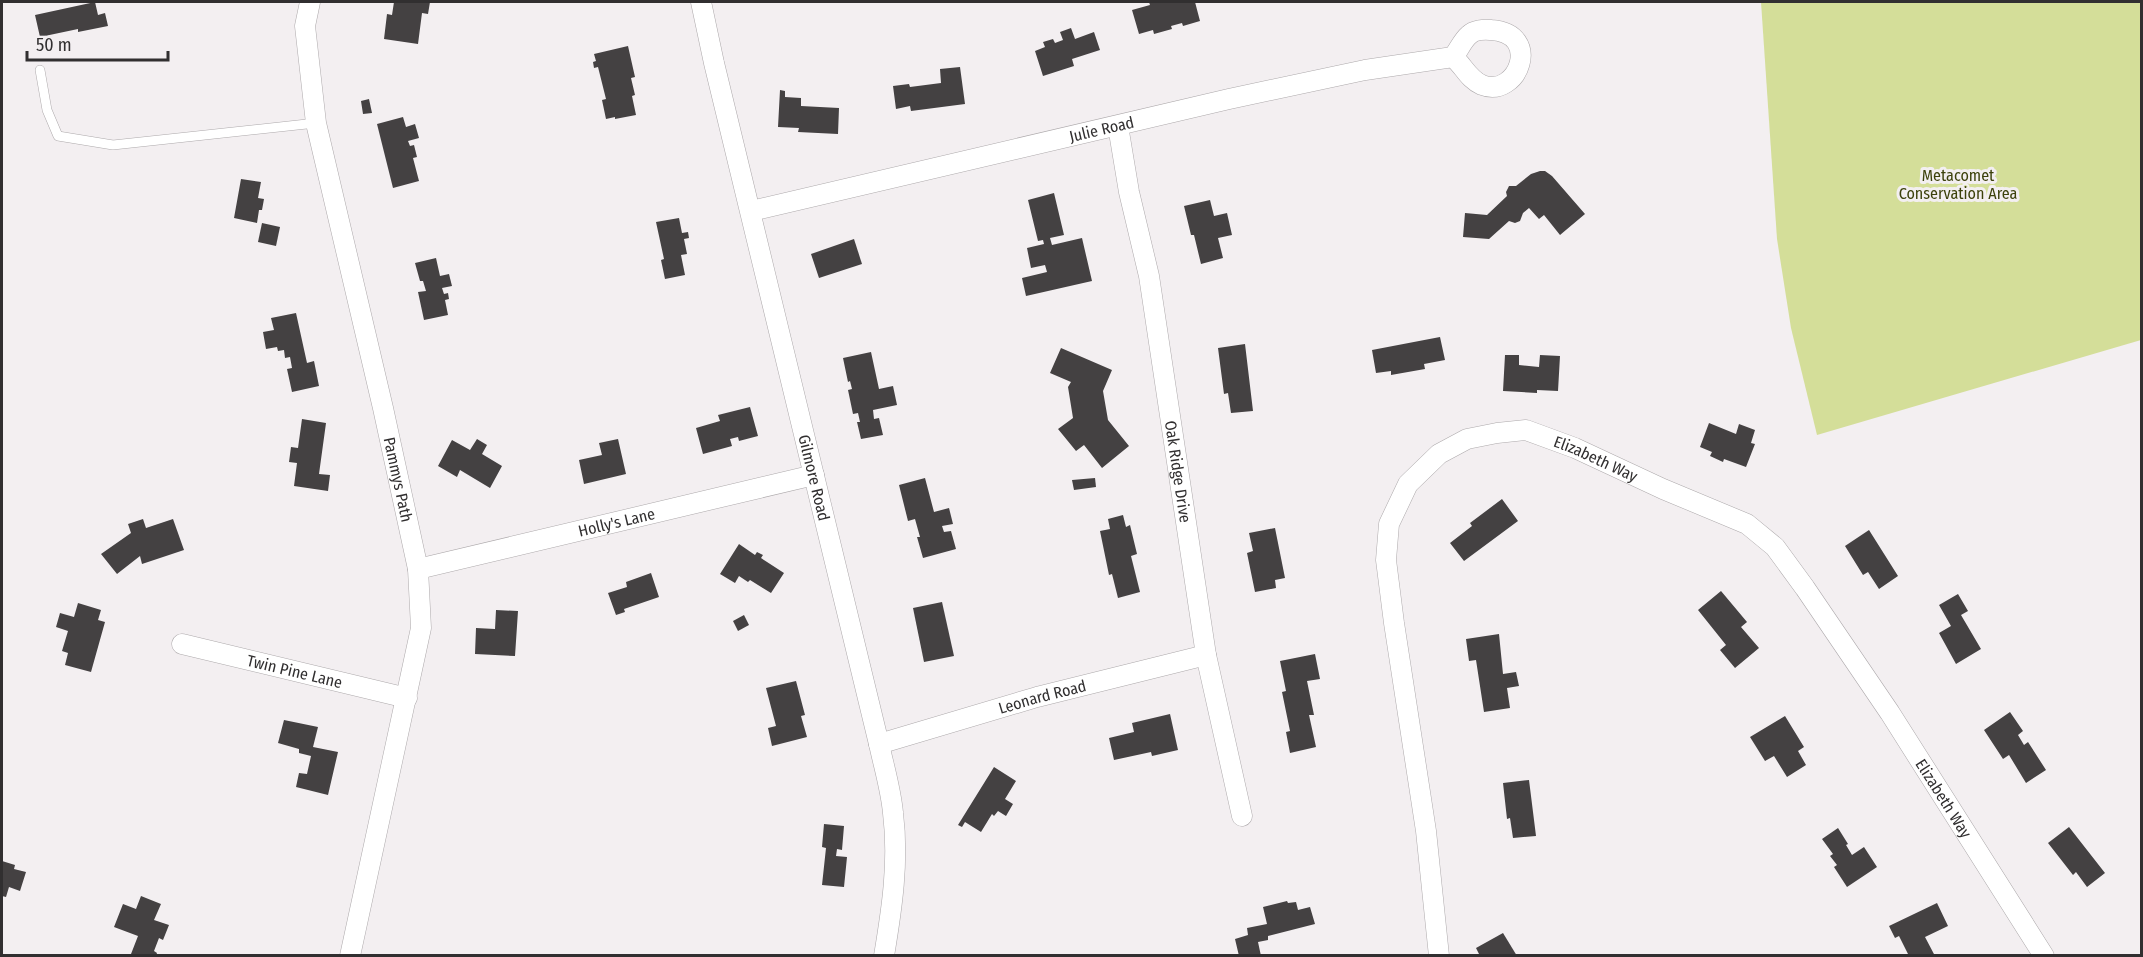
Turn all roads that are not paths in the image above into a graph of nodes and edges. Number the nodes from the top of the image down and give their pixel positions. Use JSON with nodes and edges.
{"nodes":[{"id":1,"x":310,"y":2,"type":"edge"},
{"id":2,"x":701,"y":2,"type":"edge"},
{"id":3,"x":1453,"y":57,"type":"dead end"},
{"id":4,"x":40,"y":70,"type":"dead end"},
{"id":5,"x":316,"y":123,"type":"junction"},
{"id":6,"x":1118,"y":126,"type":"junction"},
{"id":7,"x":751,"y":211,"type":"junction"},
{"id":8,"x":814,"y":475,"type":"junction"},
{"id":9,"x":418,"y":569,"type":"junction"},
{"id":10,"x":182,"y":644,"type":"dead end"},
{"id":11,"x":1206,"y":655,"type":"junction"},
{"id":12,"x":407,"y":698,"type":"junction"},
{"id":13,"x":879,"y":744,"type":"junction"},
{"id":14,"x":1242,"y":816,"type":"dead end"},
{"id":15,"x":350,"y":956,"type":"edge"},
{"id":16,"x":884,"y":956,"type":"edge"},
{"id":17,"x":1439,"y":956,"type":"edge"},
{"id":18,"x":2044,"y":956,"type":"edge"}],
"edges":[{"from":1,"to":5,"type":"street","name":"Pammys Path"},
{"from":2,"to":7,"type":"street","name":"Gilmore Road"},
{"from":3,"to":6,"type":"street","name":"Julie Road"},
{"from":4,"to":5,"type":"lane"},
{"from":5,"to":9,"type":"street","name":"Pammys Path"},
{"from":6,"to":7,"type":"street","name":"Julie Road"},
{"from":6,"to":11,"type":"street","name":"Oak Ridge Drive"},
{"from":7,"to":8,"type":"street","name":"Gilmore Road"},
{"from":8,"to":9,"type":"street","name":"Holly's Lane"},
{"from":8,"to":13,"type":"street","name":"Gilmore Road"},
{"from":9,"to":12,"type":"street","name":"Pammys Path"},
{"from":10,"to":12,"type":"street","name":"Twin Pine Lane"},
{"from":11,"to":13,"type":"street","name":"Leonard Road"},
{"from":11,"to":14,"type":"street","name":"Oak Ridge Drive"},
{"from":12,"to":15,"type":"street","name":"Pammys Path"},
{"from":13,"to":16,"type":"street","name":"Gilmore Road"},
{"from":17,"to":18,"type":"street","name":"Elizabeth Way"}]}
